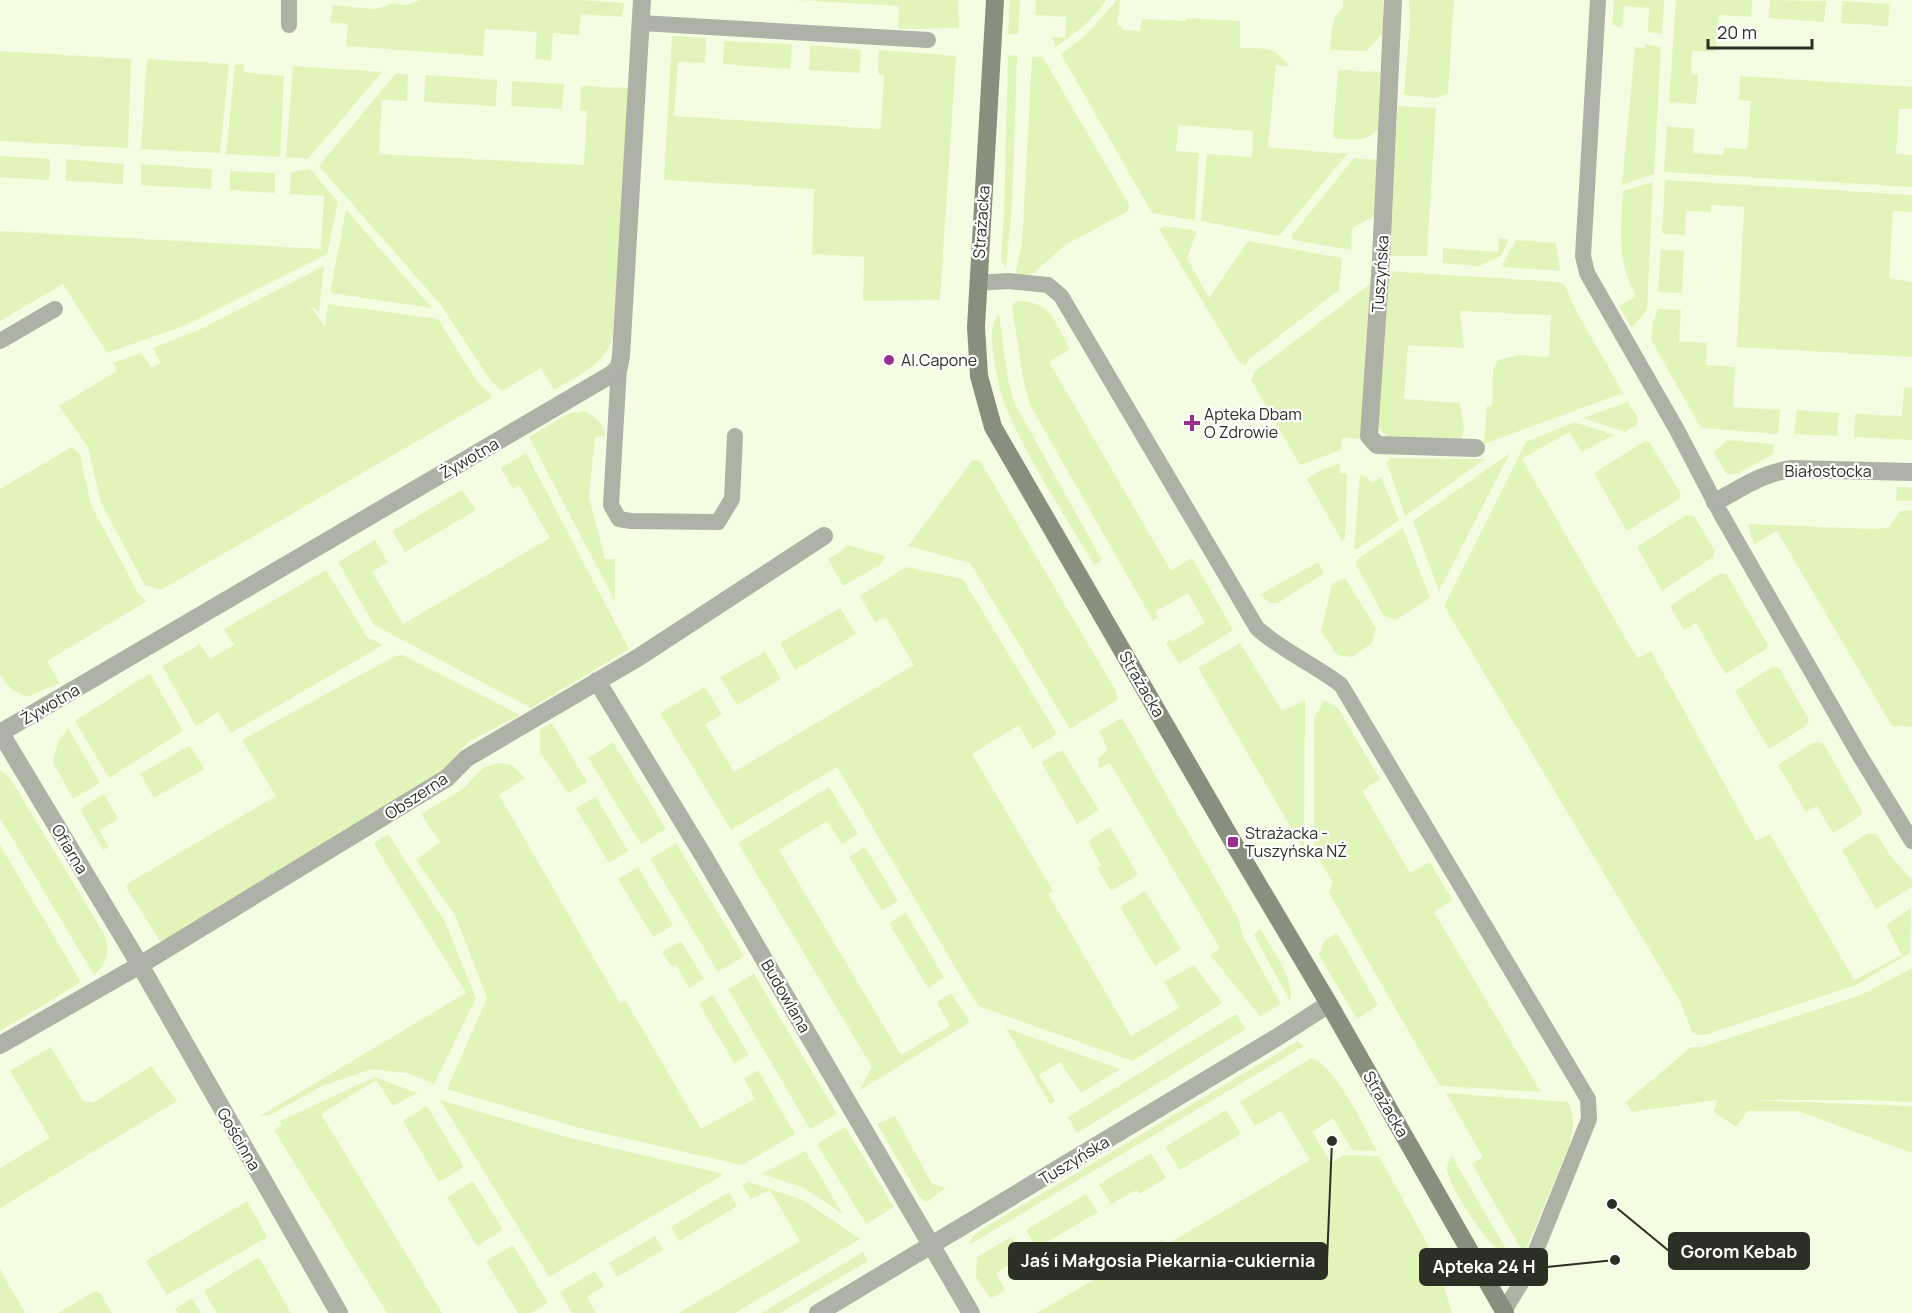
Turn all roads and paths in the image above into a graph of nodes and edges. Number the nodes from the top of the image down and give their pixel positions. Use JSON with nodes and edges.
{"nodes":[{"id":1,"x":289,"y":0,"type":"edge"},
{"id":2,"x":642,"y":0,"type":"edge"},
{"id":3,"x":995,"y":0,"type":"edge"},
{"id":4,"x":1393,"y":0,"type":"edge"},
{"id":5,"x":1598,"y":0,"type":"edge"},
{"id":6,"x":641,"y":22,"type":"junction"},
{"id":7,"x":288,"y":25,"type":"dead end"},
{"id":8,"x":928,"y":40,"type":"dead end"},
{"id":9,"x":978,"y":283,"type":"junction"},
{"id":10,"x":55,"y":309,"type":"dead end"},
{"id":11,"x":0,"y":341,"type":"edge"},
{"id":12,"x":619,"y":367,"type":"junction"},
{"id":13,"x":735,"y":436,"type":"dead end"},
{"id":14,"x":1476,"y":448,"type":"dead end"},
{"id":15,"x":1912,"y":472,"type":"edge"},
{"id":16,"x":1715,"y":502,"type":"junction"},
{"id":17,"x":824,"y":536,"type":"dead end"},
{"id":18,"x":597,"y":681,"type":"junction"},
{"id":19,"x":0,"y":733,"type":"edge"},
{"id":20,"x":1912,"y":841,"type":"edge"},
{"id":21,"x":140,"y":965,"type":"junction"},
{"id":22,"x":1329,"y":1004,"type":"junction"},
{"id":23,"x":0,"y":1045,"type":"edge"},
{"id":24,"x":932,"y":1245,"type":"junction"},
{"id":25,"x":1504,"y":1312,"type":"edge"},
{"id":26,"x":339,"y":1313,"type":"edge"},
{"id":27,"x":818,"y":1313,"type":"edge"},
{"id":28,"x":971,"y":1313,"type":"edge"}],
"edges":[{"from":1,"to":7,"type":"lane"},
{"from":2,"to":6,"type":"street"},
{"from":3,"to":9,"type":"street","name":"Strażacka"},
{"from":4,"to":14,"type":"street","name":"Tuszyńska"},
{"from":5,"to":16,"type":"lane"},
{"from":6,"to":8,"type":"lane"},
{"from":6,"to":12,"type":"street"},
{"from":9,"to":22,"type":"street","name":"Strażacka"},
{"from":9,"to":25,"type":"lane"},
{"from":10,"to":11,"type":"lane"},
{"from":12,"to":13,"type":"lane"},
{"from":12,"to":19,"type":"street","name":"Żywotna"},
{"from":15,"to":16,"type":"street","name":"Białostocka"},
{"from":16,"to":20,"type":"lane"},
{"from":17,"to":18,"type":"street","name":"Obszerna"},
{"from":18,"to":21,"type":"street","name":"Obszerna"},
{"from":18,"to":24,"type":"street","name":"Budowlana"},
{"from":19,"to":21,"type":"street","name":"Ofiarna"},
{"from":21,"to":23,"type":"street","name":"Obszerna"},
{"from":21,"to":26,"type":"street","name":"Gościnna"},
{"from":22,"to":24,"type":"street","name":"Tuszyńska"},
{"from":22,"to":25,"type":"street","name":"Strażacka"},
{"from":24,"to":27,"type":"street","name":"Tuszyńska"},
{"from":24,"to":28,"type":"street","name":"Budowlana"}]}
